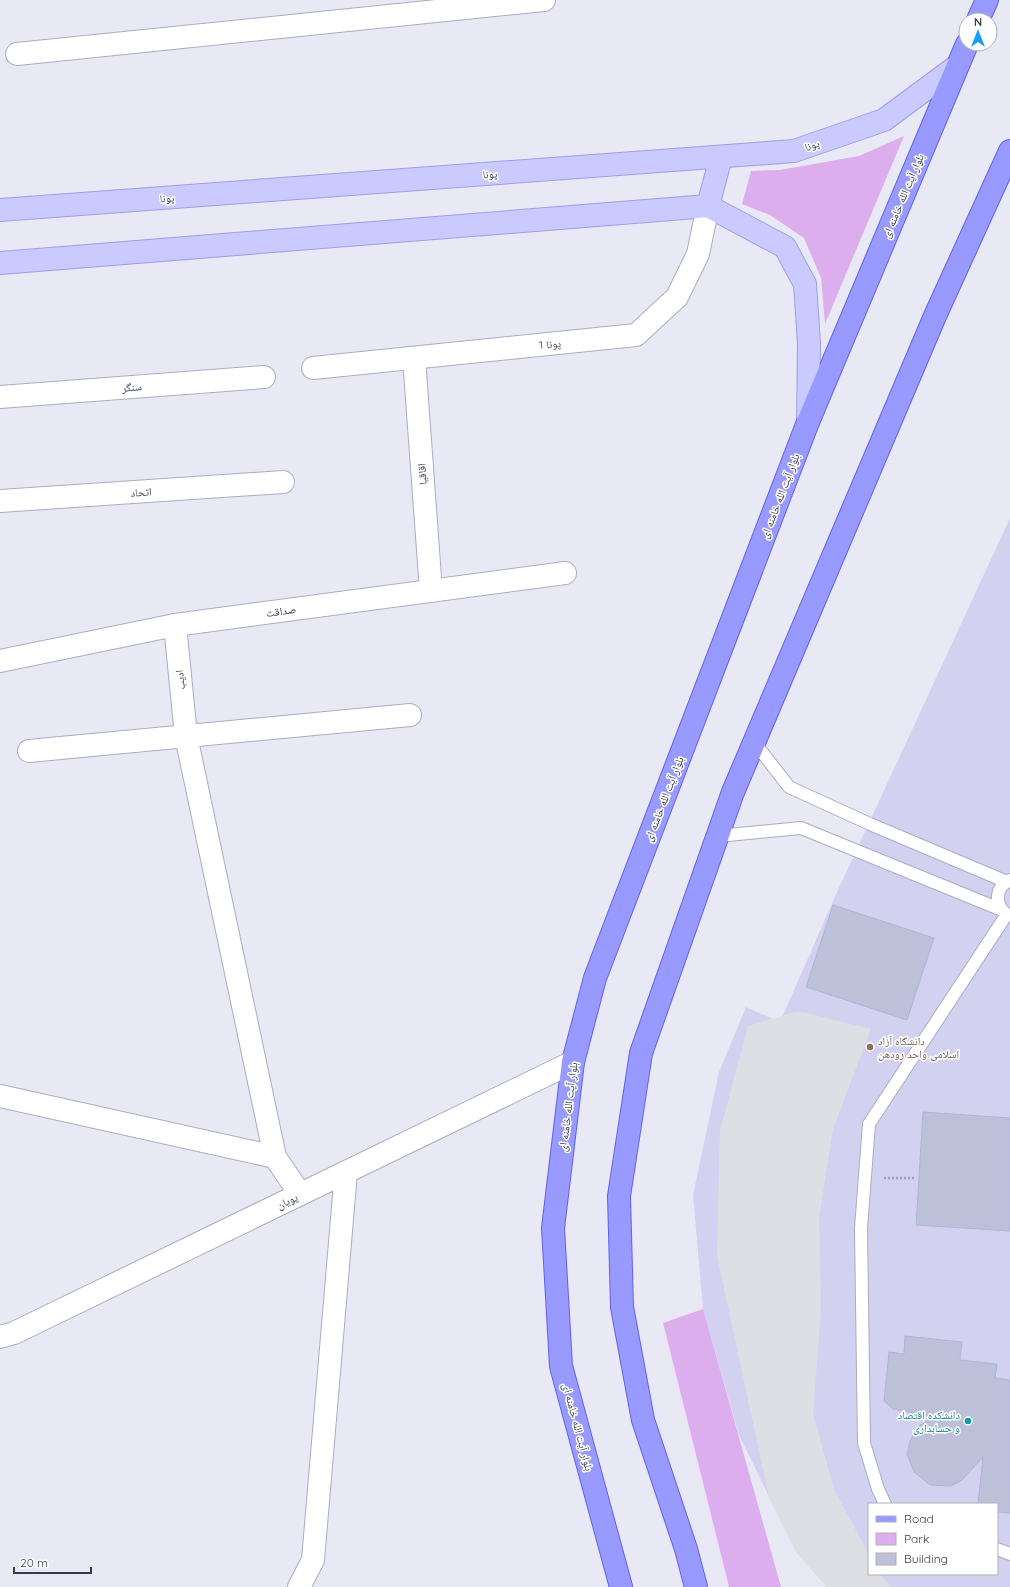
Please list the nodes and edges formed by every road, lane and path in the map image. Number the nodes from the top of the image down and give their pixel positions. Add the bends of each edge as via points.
1 (544, 0) edge
2 (987, 0) edge
3 (492, 3) edge
4 (982, 12) edge
5 (963, 52) edge
6 (17, 54) dead end
7 (957, 66) junction
8 (1010, 151) edge
9 (721, 157) junction
10 (708, 206) junction
11 (0, 210) edge
12 (0, 263) edge
13 (414, 358) junction
14 (313, 368) dead end
15 (264, 377) dead end
16 (0, 397) edge
17 (808, 422) junction
18 (283, 482) dead end
19 (0, 501) edge
20 (565, 573) dead end
21 (431, 591) junction
22 (175, 625) junction
23 (0, 661) edge
24 (410, 715) dead end
25 (186, 736) junction
26 (754, 742) junction
27 (30, 751) dead end
28 (718, 836) junction
29 (1008, 881) edge
30 (1006, 913) edge
31 (573, 1062) junction
32 (0, 1096) edge
33 (275, 1157) junction
34 (346, 1172) junction
35 (300, 1194) junction
36 (0, 1337) edge
37 (885, 1503) edge
38 (998, 1549) edge
39 (1010, 1554) edge
40 (299, 1587) edge
41 (621, 1587) edge
42 (696, 1587) edge

1 - 3 street
2 - 4 main road
3 - 6 street
5 - 7 main road, بلوار آیت الله خامنه ای
7 - 9 street, پونا via 884,120 794,152
7 - 17 main road, بلوار آیت الله خامنه ای
8 - 26 main road via 935,316
9 - 10 street
9 - 11 street, پونا
10 - 12 street
10 - 13 street, پونا 1 via 698,254 677,297 636,335
10 - 17 street via 785,247 805,284 809,344
13 - 14 street, پونا 1
13 - 21 street, اقاقیا
15 - 16 street, سنگر
17 - 31 main road, بلوار آیت الله خامنه ای via 595,978
18 - 19 street, اتحاد
20 - 21 street, صداقت
21 - 22 street, صداقت
22 - 23 street, صداقت
22 - 25 street, ادیب
24 - 25 street
25 - 27 street
25 - 33 street, ادیب
26 - 28 main road
26 - 29 lane via 789,787 870,824
28 - 30 lane via 802,828
28 - 42 main road via 641,1053 619,1196 622,1307 642,1412
29 - 30 lane via 998,892 999,904
30 - 37 lane via 869,1124 861,1228 864,1443
31 - 34 street, پویان
31 - 41 main road, بلوار آیت الله خامنه ای via 553,1228 561,1366
32 - 33 street
33 - 35 street
34 - 35 street, پویان
34 - 40 street via 313,1560
35 - 36 street, پویان via 21,1330
38 - 39 lane

